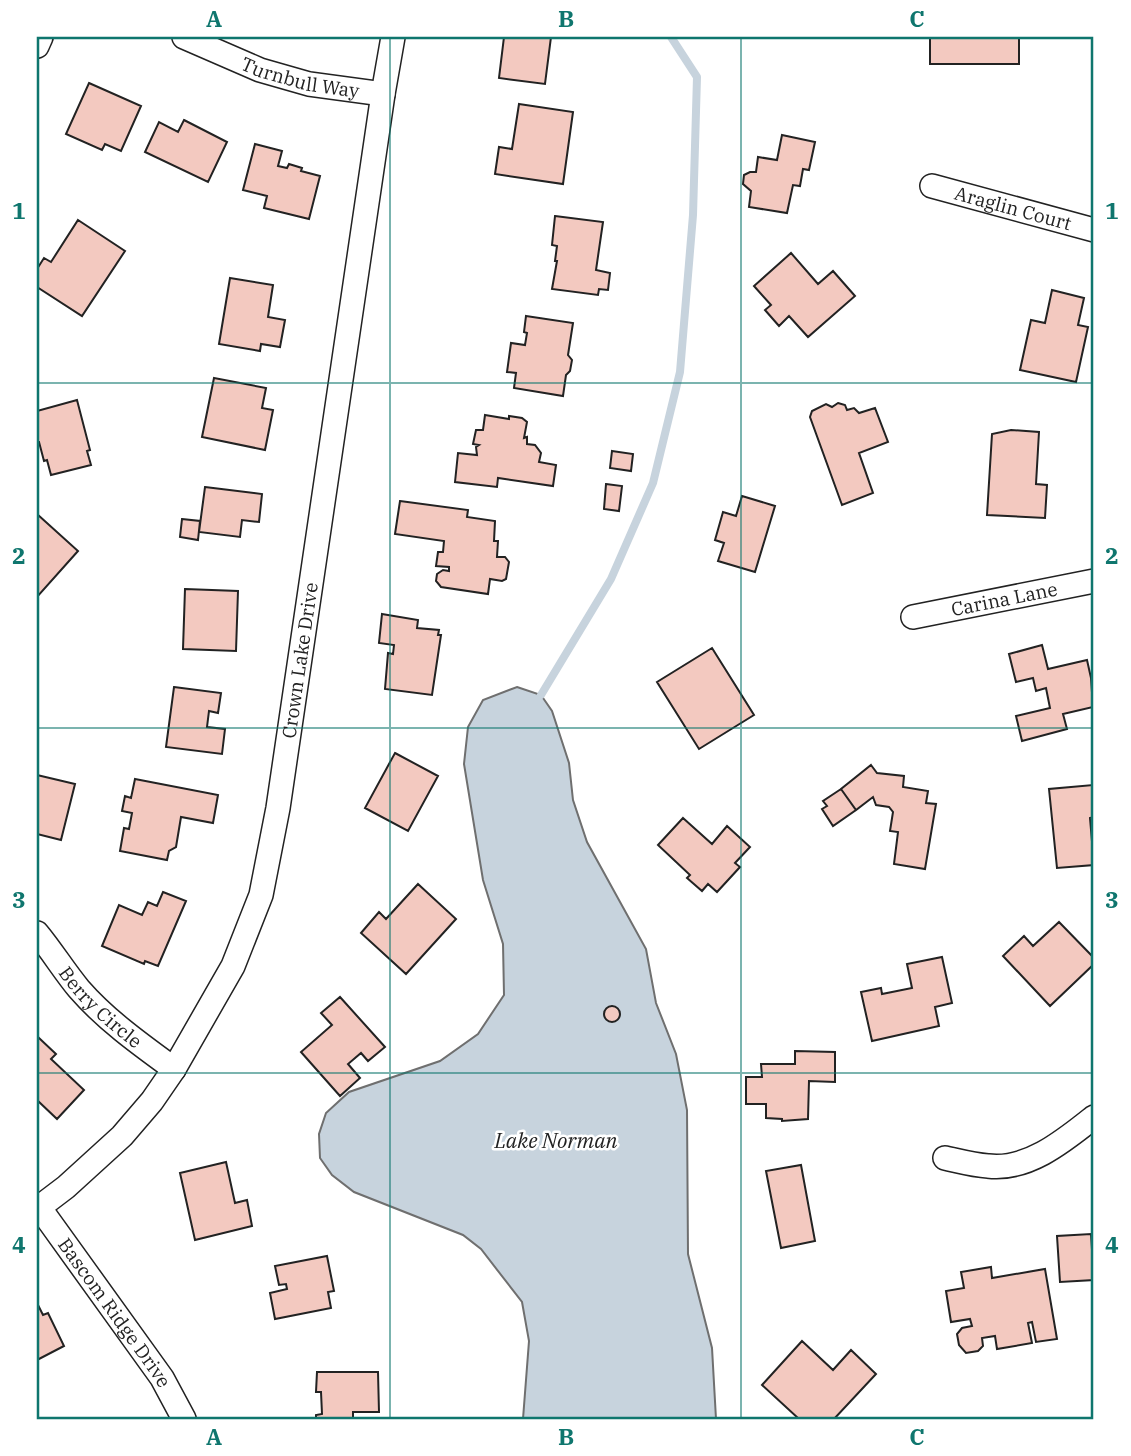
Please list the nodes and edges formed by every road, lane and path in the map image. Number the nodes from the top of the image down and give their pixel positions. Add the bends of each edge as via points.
1 (41, 37) edge
2 (184, 37) edge
3 (393, 37) edge
4 (37, 46) edge
5 (383, 94) junction
6 (933, 186) dead end
7 (1094, 230) edge
8 (1094, 581) edge
9 (913, 617) dead end
10 (37, 933) edge
11 (174, 1069) junction
12 (1094, 1117) edge
13 (945, 1158) dead end
14 (38, 1208) edge
15 (184, 1419) edge

1 - 4 street
2 - 5 street, Turnbull Way via 260,70 309,84
3 - 5 street, Crown Lake Drive
5 - 11 street, Crown Lake Drive via 280,795 261,895 233,966
6 - 7 street, Araglin Court
8 - 9 street, Carina Lane
10 - 11 street, Berry Circle via 98,1007
11 - 14 street, Crown Lake Drive via 122,1136
12 - 13 street via 1020,1163 989,1167
14 - 15 street, Bascom Ridge Drive via 162,1378

